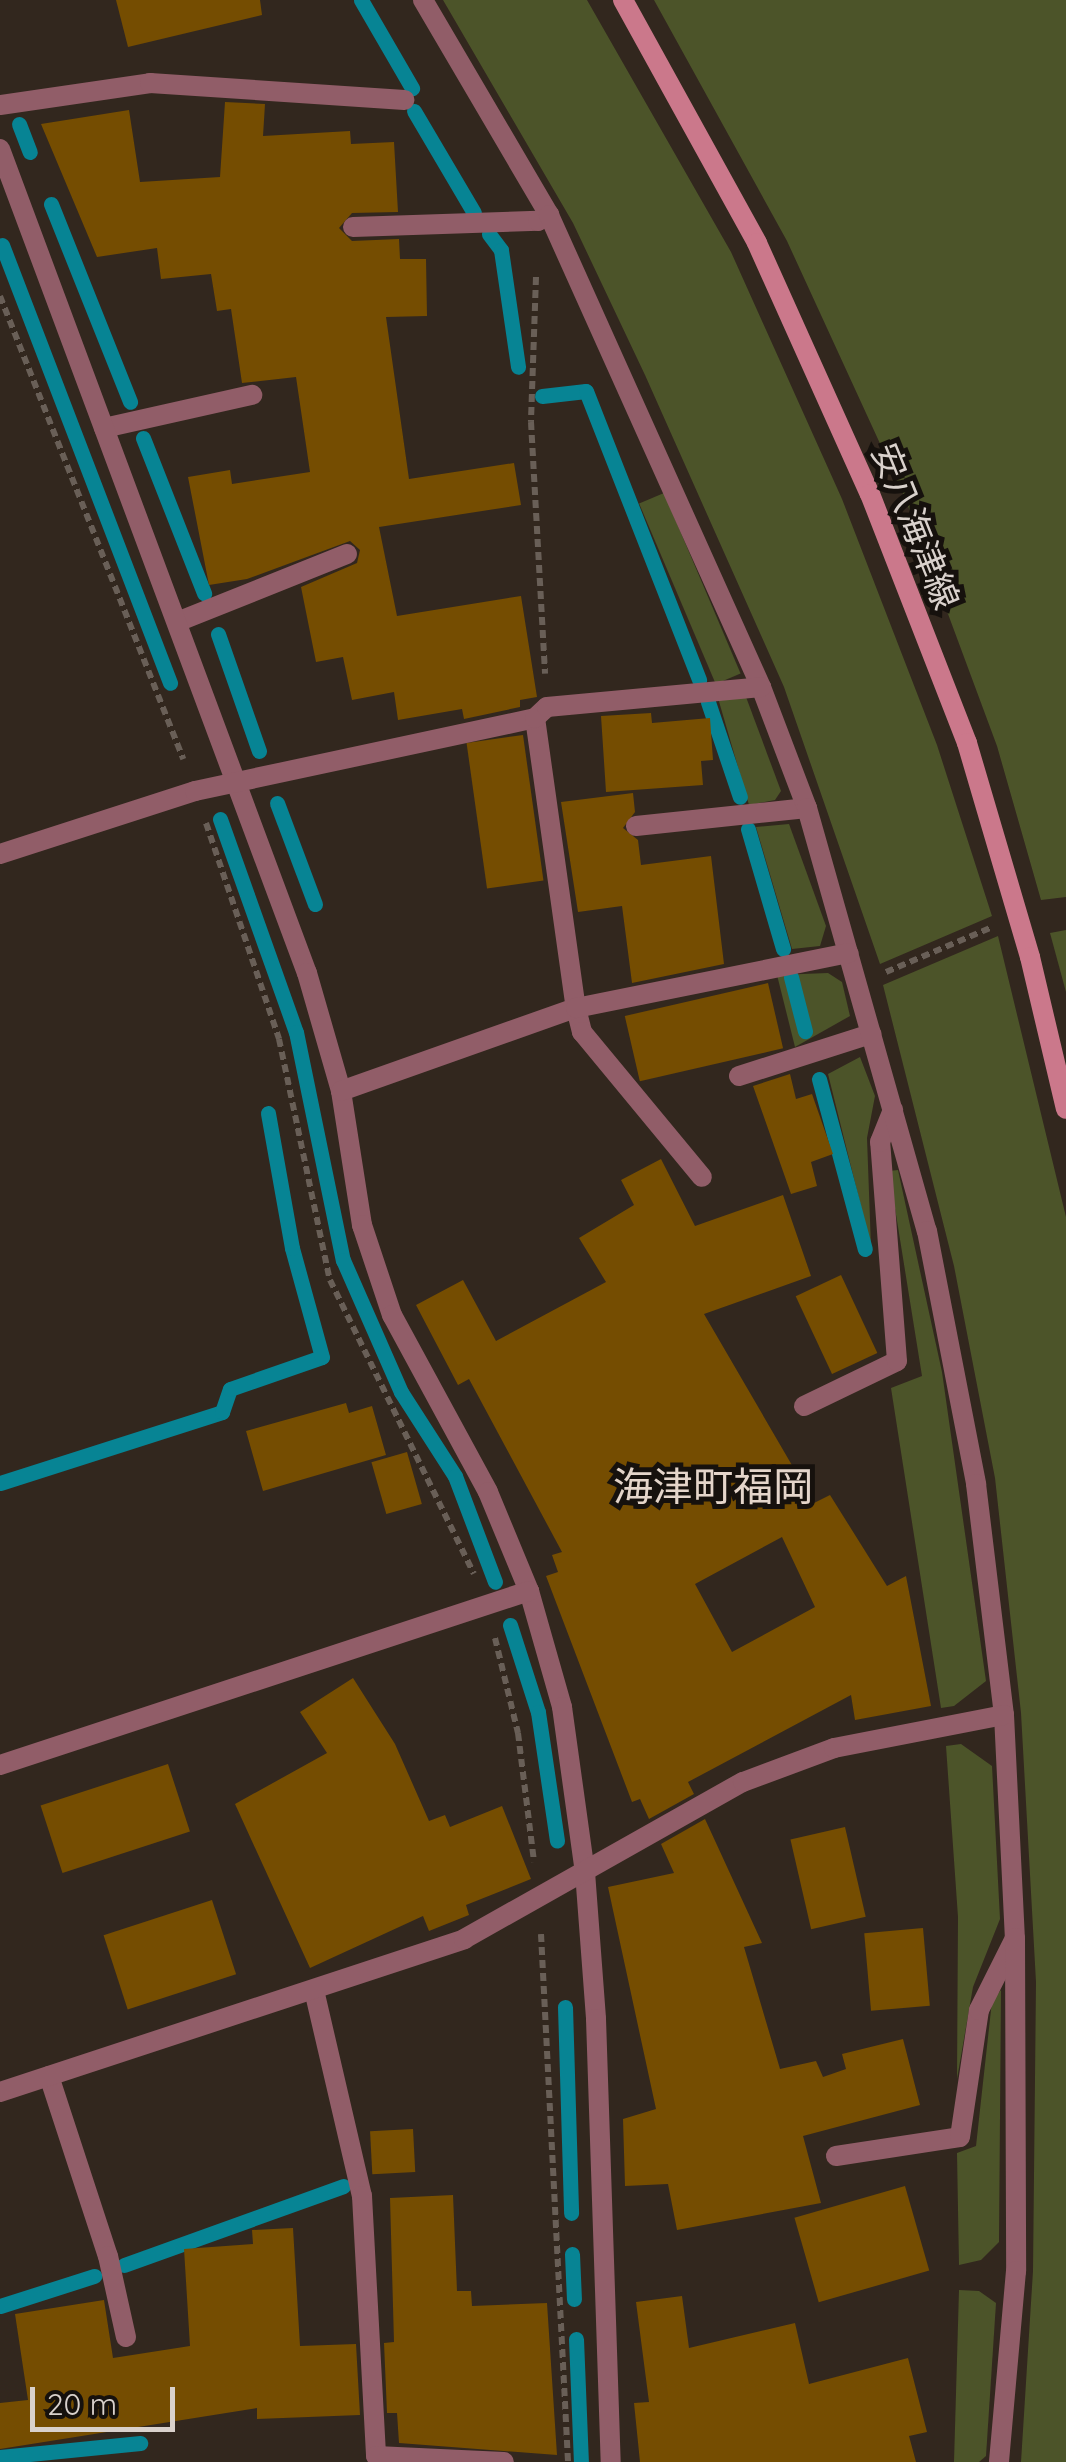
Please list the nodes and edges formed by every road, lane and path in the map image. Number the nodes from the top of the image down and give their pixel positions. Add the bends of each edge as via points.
1 (423, 0) edge
2 (623, 0) edge
3 (404, 100) dead end
4 (0, 105) edge
5 (0, 149) edge
6 (544, 218) junction
7 (354, 227) dead end
8 (0, 296) edge
9 (252, 394) dead end
10 (104, 428) junction
11 (347, 554) dead end
12 (177, 622) junction
13 (761, 686) junction
14 (541, 712) junction
15 (236, 780) junction
16 (195, 791) junction
17 (807, 808) junction
18 (636, 826) dead end
19 (0, 854) edge
20 (1018, 916) junction
21 (848, 953) junction
22 (857, 984) junction
23 (576, 1008) junction
24 (872, 1034) junction
25 (739, 1076) dead end
26 (341, 1092) junction
27 (1066, 1109) edge
28 (893, 1110) junction
29 (702, 1177) dead end
30 (804, 1406) dead end
31 (529, 1591) junction
32 (487, 1605) junction
33 (1004, 1714) junction
34 (0, 1766) edge
35 (585, 1872) junction
36 (538, 1899) junction
37 (1014, 1938) junction
38 (314, 1990) junction
39 (49, 2076) junction
40 (0, 2092) edge
41 (836, 2156) dead end
42 (126, 2337) dead end
43 (504, 2462) edge
44 (568, 2462) edge
45 (611, 2462) edge
46 (999, 2462) edge

1 - 6 street
2 - 20 main road, 安八海津線 via 757,243 870,494 967,743
3 - 4 street via 150,83
5 - 10 street
6 - 7 street
6 - 13 street
6 - 14 path via 530,422
8 - 16 path
9 - 10 street
10 - 12 street
11 - 12 street
12 - 15 street
13 - 14 street
13 - 17 street
14 - 15 street
14 - 23 street
15 - 16 street
15 - 26 street via 307,972
16 - 19 street
16 - 32 path via 279,1039 330,1280 431,1475
17 - 18 street
17 - 21 street
20 - 22 path
20 - 27 main road, 安八海津線
21 - 22 street
21 - 23 street
22 - 24 street
23 - 26 street
23 - 29 street via 582,1032
24 - 25 street
24 - 28 street
26 - 31 street via 362,1226 392,1316 488,1492
28 - 30 street via 880,1142 896,1362
28 - 33 street via 928,1231 976,1484
31 - 32 street
31 - 35 street via 562,1707
32 - 34 street
32 - 36 path via 518,1733
33 - 35 street via 834,1748 761,1775
33 - 37 street
35 - 36 street
35 - 45 street
36 - 38 street via 464,1939
36 - 44 path
37 - 41 street via 978,2010 960,2137
37 - 46 street via 1016,2271
38 - 39 street
38 - 43 street via 362,2196 376,2456
39 - 40 street
39 - 42 street via 108,2256

